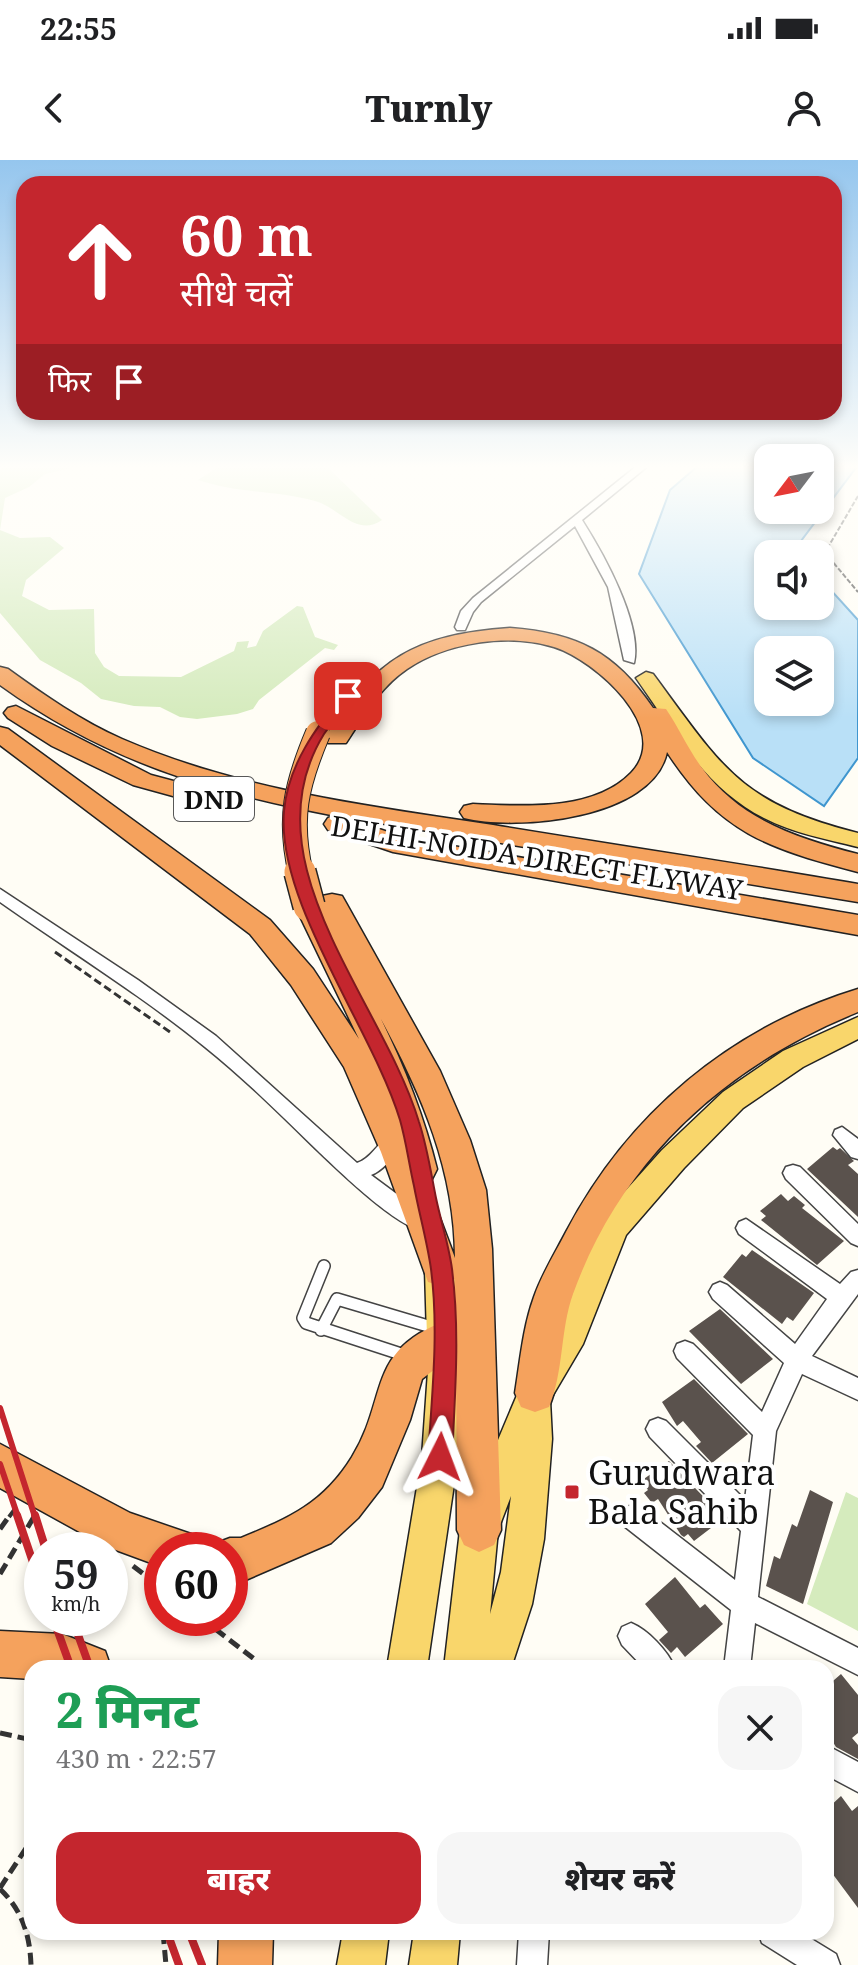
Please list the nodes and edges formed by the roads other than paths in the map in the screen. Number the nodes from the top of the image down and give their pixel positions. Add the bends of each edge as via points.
1 (541, 549) edge
2 (595, 549) edge
3 (461, 627) junction
4 (638, 669) junction
5 (0, 674) edge
6 (0, 702) edge
7 (0, 734) edge
8 (327, 736) junction
9 (251, 791) junction
10 (377, 804) junction
11 (337, 824) junction
12 (448, 835) junction
13 (858, 840) edge
14 (858, 863) edge
15 (858, 878) edge
16 (858, 893) edge
17 (0, 894) edge
18 (320, 904) junction
19 (858, 909) edge
20 (858, 925) edge
21 (858, 1000) edge
22 (858, 1027) edge
23 (842, 1135) dead end
24 (393, 1143) junction
25 (858, 1151) edge
26 (353, 1172) junction
27 (793, 1173) dead end
28 (422, 1224) junction
29 (746, 1228) dead end
30 (858, 1237) edge
31 (324, 1266) dead end
32 (441, 1270) junction
33 (858, 1279) edge
34 (720, 1292) dead end
35 (841, 1297) junction
36 (321, 1330) junction
37 (433, 1343) junction
38 (685, 1351) dead end
39 (797, 1360) junction
40 (858, 1389) edge
41 (535, 1393) junction
42 (658, 1429) dead end
43 (765, 1431) junction
44 (0, 1465) edge
45 (633, 1517) dead end
46 (753, 1526) junction
47 (479, 1530) junction
48 (144, 1539) edge
49 (248, 1557) edge
50 (742, 1602) junction
51 (631, 1636) dead end
52 (0, 1654) edge
53 (69, 1660) edge
54 (408, 1660) edge
55 (465, 1660) edge
56 (495, 1660) edge
57 (654, 1660) edge
58 (738, 1660) edge
59 (858, 1662) edge
60 (834, 1764) edge
61 (858, 1778) edge
62 (246, 1940) edge
63 (365, 1940) edge
64 (436, 1940) edge
65 (534, 1940) edge
66 (786, 1940) edge
67 (245, 1965) edge
68 (361, 1965) edge
69 (433, 1965) edge
70 (532, 1965) edge
71 (825, 1965) edge

1 - 3 street via 477,600
2 - 4 street via 623,609
3 - 4 highway via 547,625 594,640
3 - 8 highway via 428,636 392,655 359,684
4 - 13 main road via 709,764 741,795 803,825
4 - 14 highway via 675,748 722,808 798,848
5 - 9 highway via 84,728 148,757
6 - 11 highway, DELHI-NOIDA DIRECT FLYWAY / DND via 61,741 142,780 247,808
7 - 24 highway via 260,927 302,977 358,1063
8 - 10 highway via 409,658 427,649 507,633 557,640 604,662 634,693 651,724 655,751 644,772 634,783 597,801 517,815
8 - 18 highway via 314,810
9 - 10 highway
9 - 12 highway, DELHI-NOIDA DIRECT FLYWAY / DND
10 - 15 highway
11 - 12 highway, DELHI-NOIDA DIRECT FLYWAY / DND
11 - 20 highway via 402,846
12 - 16 highway, DELHI-NOIDA DIRECT FLYWAY / DND
12 - 19 highway, DELHI-NOIDA DIRECT FLYWAY / DND
17 - 26 street via 211,1042
18 - 32 highway via 410,1121
18 - 47 highway via 412,1046 446,1118 466,1180 473,1252
21 - 41 highway via 777,1036 728,1066 681,1102 619,1169 593,1209 552,1300
22 - 41 main road via 793,1059 733,1100 673,1159 613,1227 571,1333
23 - 25 street
24 - 26 street via 371,1167
24 - 28 highway
26 - 28 street
27 - 30 street
28 - 32 highway
29 - 35 street
31 - 36 lane via 303,1318
32 - 37 main road
33 - 35 street
34 - 39 street
35 - 39 street
36 - 37 lane
36 - 37 lane via 337,1299
37 - 49 highway via 405,1370 367,1472 343,1503 316,1528
37 - 54 main road via 445,1371 440,1457
38 - 43 street
39 - 40 street
39 - 43 street
41 - 47 main road
41 - 56 main road via 529,1520 504,1639
42 - 46 street
43 - 46 street
44 - 48 highway
45 - 50 street
46 - 50 street
47 - 55 main road
50 - 58 street
50 - 59 street
51 - 57 street
52 - 53 highway
60 - 61 street
62 - 67 highway
63 - 68 main road
64 - 69 main road
65 - 70 street
66 - 71 street

